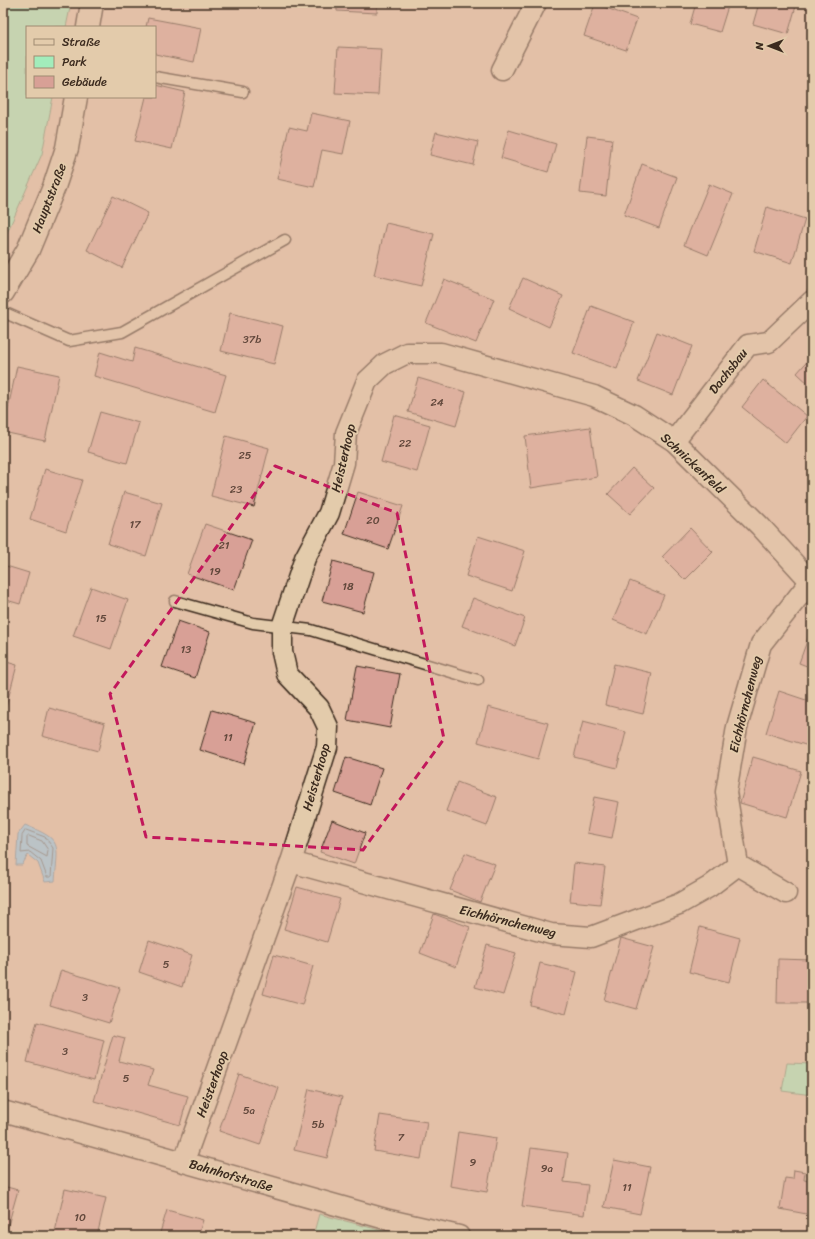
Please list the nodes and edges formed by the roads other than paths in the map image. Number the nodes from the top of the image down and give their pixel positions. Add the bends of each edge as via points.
1 (92, 3) edge
2 (536, 3) edge
3 (88, 26) edge
4 (502, 70) dead end
5 (156, 77) edge
6 (243, 92) dead end
7 (76, 98) edge
8 (285, 240) dead end
9 (3, 292) edge
10 (812, 301) edge
11 (3, 312) edge
12 (407, 353) joint
13 (674, 441) junction
14 (811, 583) edge
15 (175, 601) dead end
16 (282, 628) junction
17 (478, 680) dead end
18 (291, 862) junction
19 (738, 865) junction
20 (786, 893) dead end
21 (3, 1111) edge
22 (184, 1162) junction
23 (459, 1236) edge

1 - 3 main road
2 - 4 street
5 - 6 lane
7 - 9 main road, Hauptstraße via 67,148 54,186 28,250
8 - 11 lane via 122,332 69,341
10 - 13 street, Dachsbau via 769,342 748,345
12 - 13 street, Schnickenfeld via 441,353 594,396 634,415
12 - 16 street, Heisterhoop via 385,364 367,382 346,432 344,463 329,513 305,558
13 - 14 street, Schnickenfeld via 760,526
14 - 19 street, Eichhörnchenweg via 761,644 737,727 726,792
15 - 16 lane via 253,623
16 - 17 lane via 311,630
16 - 18 street, Heisterhoop via 282,652 287,674 319,708 328,727 326,747
18 - 19 street, Eichhörnchenweg via 550,934 591,937 679,904 709,887
18 - 22 street, Heisterhoop
19 - 20 street
21 - 22 street, Bahnhofstraße
22 - 23 street, Bahnhofstraße via 389,1220

